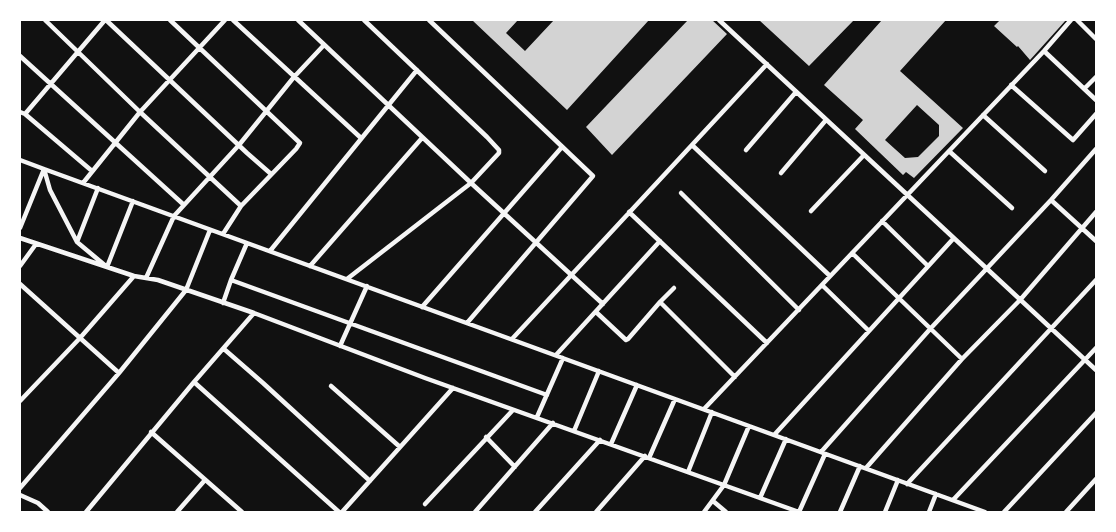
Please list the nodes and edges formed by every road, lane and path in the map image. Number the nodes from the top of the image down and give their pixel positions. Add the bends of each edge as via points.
1 (45, 20) edge
2 (106, 20) edge
3 (170, 20) edge
4 (224, 20) edge
5 (233, 20) edge
6 (298, 20) edge
7 (364, 20) edge
8 (428, 20) edge
9 (720, 20) edge
10 (1071, 20) edge
11 (1077, 20) edge
12 (1096, 39) edge
13 (324, 45) junction
14 (199, 48) junction
15 (1044, 51) junction
16 (78, 52) junction
17 (20, 56) edge
18 (767, 64) junction
19 (417, 70) junction
20 (1096, 77) edge
21 (294, 78) junction
22 (169, 80) junction
23 (50, 84) junction
24 (1012, 85) junction
25 (1084, 89) junction
26 (796, 92) junction
27 (1096, 100) edge
28 (388, 106) junction
29 (267, 111) junction
30 (140, 112) junction
31 (23, 113) edge
32 (1096, 114) edge
33 (983, 115) junction
34 (826, 120) junction
35 (361, 138) junction
36 (422, 138) junction
37 (115, 143) junction
38 (239, 145) junction
39 (692, 145) junction
40 (562, 147) junction
41 (1096, 149) edge
42 (746, 150) dead end
43 (949, 151) junction
44 (864, 155) junction
45 (20, 160) edge
46 (44, 169) junction
47 (92, 171) junction
48 (1045, 171) dead end
49 (781, 173) dead end
50 (271, 174) junction
51 (210, 177) junction
52 (83, 183) junction
53 (471, 183) junction
54 (98, 188) junction
55 (682, 193) dead end
56 (907, 195) junction
57 (1052, 200) junction
58 (133, 201) junction
59 (184, 205) junction
60 (241, 206) junction
61 (1012, 208) dead end
62 (811, 211) dead end
63 (629, 212) junction
64 (1096, 212) edge
65 (504, 213) junction
66 (174, 216) junction
67 (882, 221) junction
68 (20, 228) edge
69 (1082, 228) junction
70 (210, 230) junction
71 (223, 234) junction
72 (20, 238) edge
73 (953, 239) junction
74 (660, 241) junction
75 (1096, 241) edge
76 (76, 242) junction
77 (536, 242) junction
78 (247, 243) junction
79 (36, 244) junction
80 (270, 251) junction
81 (852, 253) junction
82 (20, 266) edge
83 (310, 266) junction
84 (928, 266) junction
85 (107, 267) junction
86 (986, 269) junction
87 (571, 275) junction
88 (134, 276) junction
89 (830, 276) junction
90 (146, 278) junction
91 (348, 279) junction
92 (231, 280) junction
93 (1096, 280) edge
94 (20, 284) edge
95 (822, 285) junction
96 (367, 286) junction
97 (674, 288) dead end
98 (186, 290) junction
99 (900, 297) junction
100 (1020, 300) junction
101 (660, 302) junction
102 (223, 303) junction
103 (603, 304) junction
104 (422, 307) junction
105 (799, 310) junction
106 (596, 312) junction
107 (254, 313) junction
108 (351, 323) junction
109 (467, 323) junction
110 (931, 328) junction
111 (1052, 330) junction
112 (868, 331) junction
113 (80, 338) junction
114 (512, 339) junction
115 (767, 343) junction
116 (340, 346) junction
117 (1096, 348) edge
118 (224, 349) junction
119 (556, 355) junction
120 (563, 358) junction
121 (962, 359) junction
122 (1085, 360) junction
123 (1096, 370) edge
124 (599, 371) junction
125 (119, 373) junction
126 (735, 378) junction
127 (194, 382) junction
128 (637, 385) junction
129 (331, 386) dead end
130 (453, 388) junction
131 (547, 395) junction
132 (675, 399) junction
133 (20, 401) edge
134 (512, 410) junction
135 (704, 410) junction
136 (712, 412) junction
137 (1096, 413) edge
138 (537, 418) junction
139 (553, 423) junction
140 (748, 426) junction
141 (574, 430) junction
142 (151, 432) junction
143 (775, 434) junction
144 (486, 437) junction
145 (600, 440) junction
146 (786, 440) junction
147 (611, 444) junction
148 (400, 447) junction
149 (823, 453) junction
150 (647, 457) junction
151 (860, 466) junction
152 (516, 467) junction
153 (866, 468) junction
154 (688, 472) junction
155 (1096, 479) edge
156 (206, 480) junction
157 (898, 480) junction
158 (370, 481) junction
159 (907, 484) junction
160 (724, 485) junction
161 (20, 488) edge
162 (936, 494) junction
163 (20, 495) edge
164 (760, 498) junction
165 (953, 500) junction
166 (713, 501) junction
167 (425, 504) dead end
168 (973, 510) edge
169 (48, 512) edge
170 (86, 512) edge
171 (176, 512) edge
172 (242, 512) edge
173 (340, 512) edge
174 (475, 512) edge
175 (536, 512) edge
176 (596, 512) edge
177 (704, 512) edge
178 (726, 512) edge
179 (799, 512) edge
180 (840, 512) edge
181 (885, 512) edge
182 (929, 512) edge
183 (985, 512) edge
184 (1004, 512) edge
185 (1066, 512) edge

1 - 16 street
2 - 16 street
2 - 22 street
3 - 14 street
4 - 14 street
5 - 21 street
6 - 13 street
7 - 19 street
8 - 40 street
9 - 18 street
10 - 15 street
11 - 12 street
13 - 21 street
13 - 28 street
14 - 22 street
14 - 29 street
15 - 24 street
15 - 25 street
16 - 23 street
16 - 30 street
17 - 23 street
18 - 26 street
18 - 39 street
19 - 28 street
19 - 53 street via 499,150 495,159
20 - 25 street
21 - 29 street
21 - 35 street
22 - 30 street
22 - 38 street
23 - 31 street
23 - 37 street
24 - 32 street via 1073,140
24 - 33 street
25 - 27 street
26 - 34 street
26 - 42 street
28 - 35 street
28 - 36 street
29 - 38 street
29 - 50 street via 300,143
30 - 37 street
30 - 51 street
31 - 47 street
33 - 43 street
33 - 48 street
34 - 44 street
34 - 49 street
35 - 80 street
36 - 53 street
36 - 83 street
37 - 47 street
37 - 59 street
38 - 50 street
38 - 51 street
39 - 63 street
39 - 89 street
40 - 65 street
40 - 77 street via 593,176
41 - 57 street
43 - 56 street
43 - 61 street
44 - 56 street
44 - 62 street
45 - 46 street
46 - 52 street
46 - 68 street
46 - 76 street via 50,190
47 - 52 street
50 - 60 street
51 - 59 street
51 - 60 street
52 - 54 street
53 - 65 street
53 - 91 street
54 - 58 street
54 - 76 street
55 - 105 street
56 - 67 street
56 - 73 street
57 - 69 street
57 - 86 street
58 - 66 street
58 - 85 street
59 - 66 street
60 - 71 street
63 - 74 street
63 - 87 street
64 - 69 street
65 - 77 street
65 - 104 street
66 - 70 street
66 - 90 street
67 - 81 street
67 - 84 street
69 - 75 street
69 - 100 street
70 - 71 street
70 - 98 street
71 - 78 street
72 - 79 street
73 - 84 street
73 - 86 street
74 - 103 street
74 - 115 street
76 - 85 street
77 - 87 street
77 - 109 street
78 - 80 street
78 - 92 street
79 - 82 street
79 - 85 street
80 - 83 street
81 - 89 street
81 - 99 street
83 - 91 street
84 - 99 street
85 - 88 street
86 - 100 street
86 - 110 street
87 - 103 street
87 - 114 street
88 - 90 street
88 - 113 street
89 - 95 street
90 - 98 street
91 - 96 street
92 - 102 street
92 - 108 street
93 - 111 street
94 - 113 street
95 - 105 street
95 - 112 street
96 - 104 street
96 - 108 street
97 - 101 street
98 - 102 street
98 - 125 street
99 - 110 street
99 - 112 street
100 - 111 street
100 - 121 street
101 - 106 street via 626,340
101 - 126 street
102 - 107 street
103 - 106 street
104 - 109 street
105 - 115 street
106 - 119 street
107 - 116 street
107 - 118 street
108 - 116 street
108 - 131 street
109 - 114 street
110 - 121 street
110 - 149 street
111 - 122 street
111 - 159 street
112 - 143 street
113 - 125 street
113 - 133 street
114 - 119 street
115 - 126 street
116 - 130 street
117 - 122 street
118 - 127 street
118 - 158 street
119 - 120 street
120 - 124 street
120 - 131 street
121 - 153 street
122 - 123 street
122 - 165 street
124 - 128 street
124 - 141 street
125 - 161 street
126 - 135 street
127 - 142 street
127 - 173 street
128 - 132 street
128 - 147 street
129 - 148 street
130 - 134 street
130 - 148 street
131 - 138 street
132 - 135 street
132 - 150 street
134 - 138 street
134 - 144 street
135 - 136 street
136 - 140 street
136 - 154 street
137 - 184 street
138 - 139 street
139 - 141 street
139 - 152 street
140 - 143 street
140 - 160 street
141 - 145 street
142 - 156 street
142 - 170 street
143 - 146 street
144 - 152 street
144 - 167 street
145 - 147 street
145 - 175 street
146 - 149 street
146 - 164 street
147 - 150 street
148 - 158 street
149 - 151 street
149 - 179 street
150 - 154 street
150 - 176 street
151 - 153 street
151 - 180 street
152 - 174 street
153 - 157 street
154 - 160 street
155 - 185 street
156 - 171 street
156 - 172 street
157 - 159 street
157 - 181 street
158 - 173 street
159 - 162 street
160 - 164 street
160 - 166 street
162 - 165 street
162 - 182 street
163 - 169 street via 38,503
164 - 179 street
165 - 168 street
166 - 177 street
166 - 178 street
168 - 183 street

